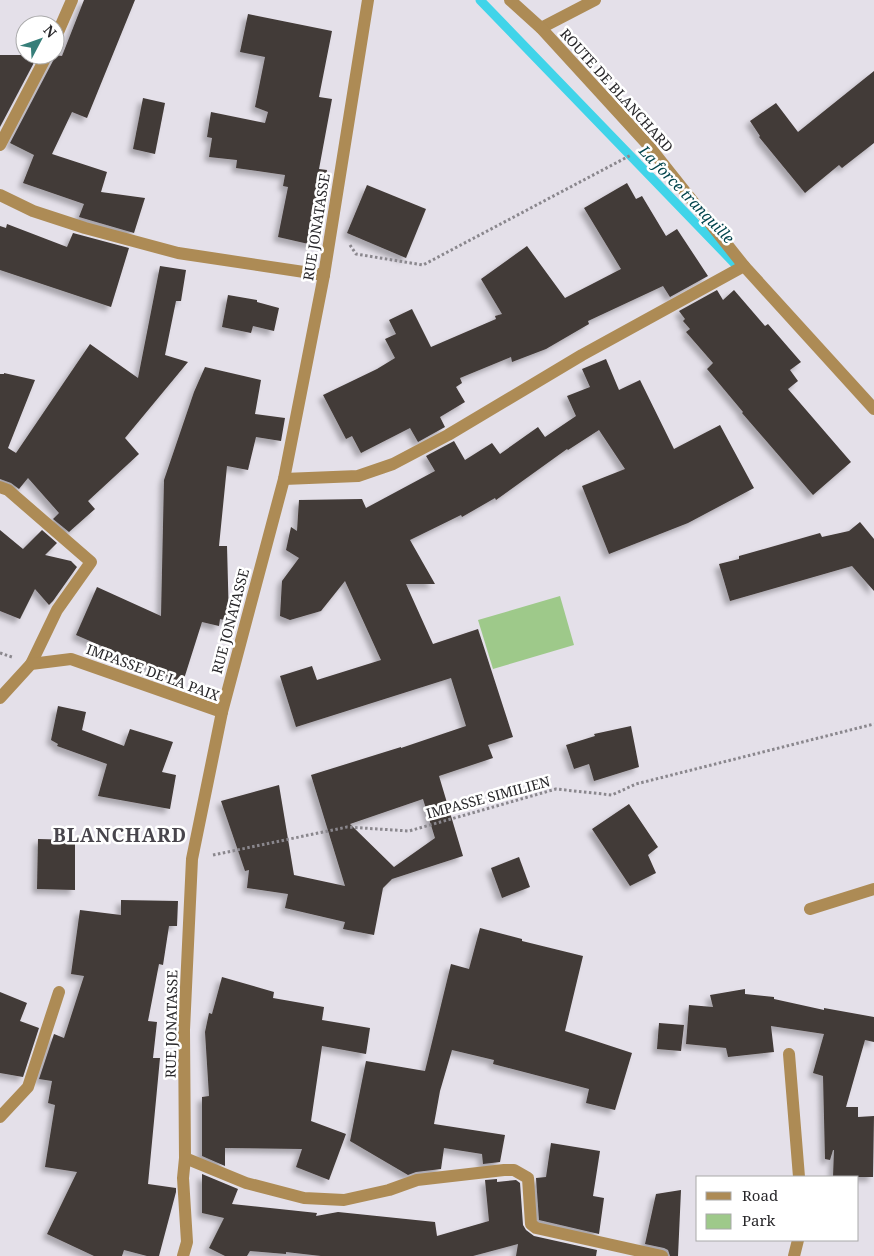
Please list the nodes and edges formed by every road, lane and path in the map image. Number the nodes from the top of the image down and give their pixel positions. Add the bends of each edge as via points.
1 (72, 0) edge
2 (368, 0) edge
3 (510, 0) edge
4 (595, 0) edge
5 (65, 16) edge
6 (541, 28) junction
7 (42, 65) edge
8 (0, 145) edge
9 (648, 146) junction
10 (0, 195) edge
11 (329, 239) junction
12 (744, 266) junction
13 (324, 275) junction
14 (874, 408) edge
15 (284, 480) junction
16 (0, 487) edge
17 (31, 664) junction
18 (0, 698) edge
19 (222, 712) junction
20 (874, 724) edge
21 (192, 859) junction
22 (874, 889) edge
23 (810, 909) dead end
24 (59, 992) dead end
25 (789, 1054) dead end
26 (0, 1117) edge
27 (185, 1158) junction
28 (799, 1176) edge
29 (798, 1241) edge
30 (183, 1256) edge
31 (662, 1256) edge
32 (794, 1256) edge

1 - 5 street
2 - 11 street, RUE JONATASSE
3 - 6 street, ROUTE DE BLANCHARD
4 - 6 street
6 - 9 street, ROUTE DE BLANCHARD
7 - 8 street
9 - 11 path via 423,265 356,254 348,242
9 - 12 street, ROUTE DE BLANCHARD
10 - 13 street via 33,211 84,228 178,253
11 - 13 street, RUE JONATASSE
12 - 14 street, ROUTE DE BLANCHARD
12 - 15 street via 393,464 358,476
13 - 15 street, RUE JONATASSE
15 - 19 street, RUE JONATASSE
16 - 17 street via 8,490 92,562 57,610
17 - 18 street
17 - 19 street, IMPASSE DE LA PAIX via 71,659
19 - 21 street, RUE JONATASSE
20 - 21 path, IMPASSE SIMILIEN via 636,784 612,794 556,789 409,831 347,827
21 - 27 street, RUE JONATASSE via 184,1030
22 - 23 street
24 - 26 street via 28,1087
25 - 28 street
27 - 30 street, RUE JONATASSE via 187,1242
27 - 31 street via 246,1183 304,1198 344,1200 417,1180 514,1170 528,1178 532,1224 536,1228
29 - 32 street

